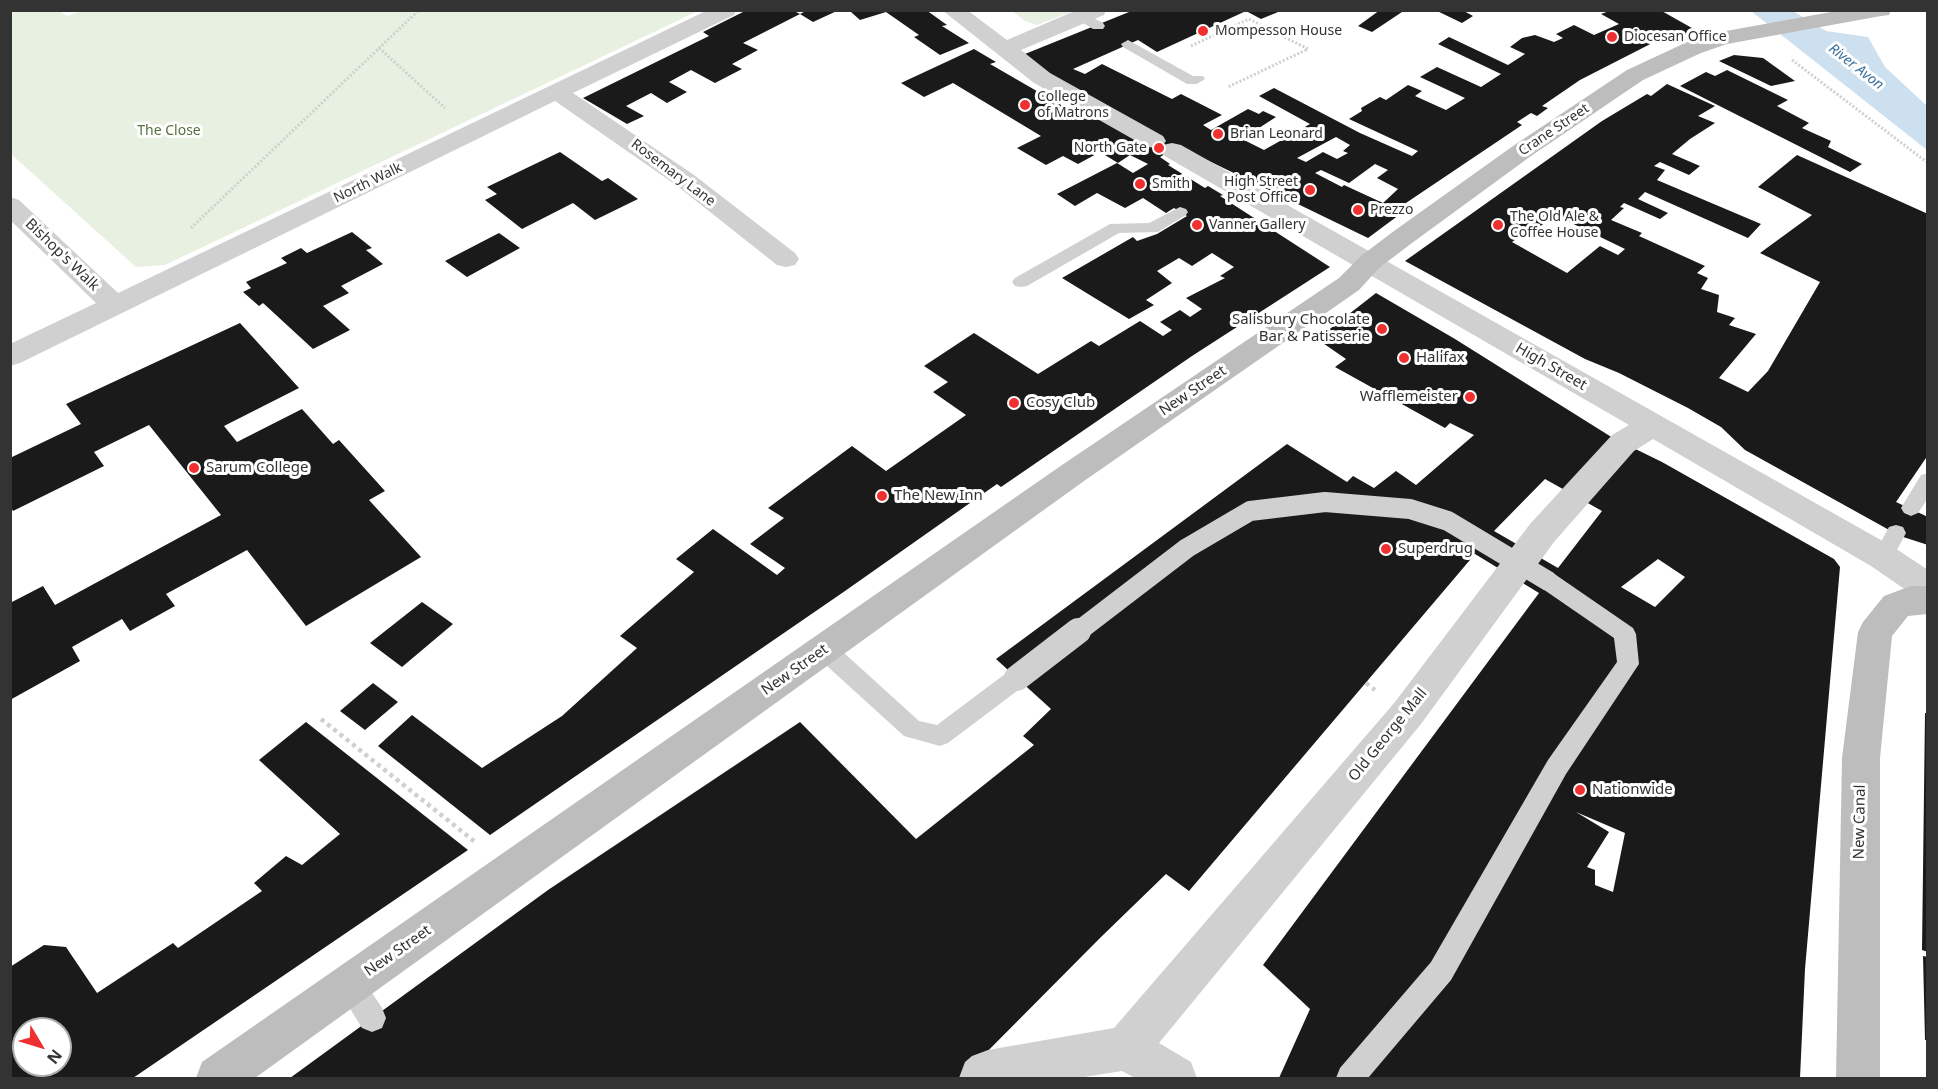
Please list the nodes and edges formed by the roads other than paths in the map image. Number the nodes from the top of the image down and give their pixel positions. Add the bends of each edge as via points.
1 (726, 10) edge
2 (952, 10) edge
3 (969, 10) edge
4 (1881, 10) edge
5 (1092, 18) edge
6 (984, 31) junction
7 (1128, 44) dead end
8 (1004, 49) junction
9 (1198, 79) dead end
10 (557, 92) junction
11 (10, 205) edge
12 (1180, 212) dead end
13 (786, 259) dead end
14 (1370, 262) junction
15 (1021, 282) dead end
16 (114, 305) junction
17 (10, 356) edge
18 (1652, 426) junction
19 (1928, 480) edge
20 (1911, 508) dead end
21 (1928, 588) edge
22 (1928, 600) edge
23 (824, 649) junction
24 (351, 985) junction
25 (372, 1018) dead end
26 (1126, 1048) junction
27 (218, 1078) edge
28 (981, 1078) edge
29 (1174, 1078) edge
30 (1350, 1078) edge
31 (1858, 1078) edge

1 - 10 street, North Walk
2 - 6 street
3 - 6 street
4 - 14 street, Crane Street via 1723,38 1635,75 1522,151
5 - 8 street
6 - 8 street, High Street
7 - 9 lane via 1192,81
8 - 14 street, High Street via 1042,78 1163,145 1224,187
10 - 13 street, Rosemary Lane via 685,180
10 - 16 street, North Walk
11 - 16 street, Bishop's Walk
12 - 15 lane via 1152,228 1116,228
14 - 18 street, High Street
14 - 23 street, New Street via 1349,284
16 - 17 street, North Walk
18 - 21 street, High Street via 1889,545
18 - 26 street, Old George Mall via 1623,443 1542,533 1408,713
19 - 20 lane
22 - 31 street, New Canal via 1911,600 1896,606 1875,632 1861,758
23 - 24 street, New Street
23 - 30 lane, bridge via 912,729 940,736 1187,548 1250,511 1325,502 1410,509 1448,521 1625,634 1628,664 1557,767 1441,971
24 - 25 lane
24 - 27 street, New Street
26 - 28 street via 988,1072
26 - 29 street

